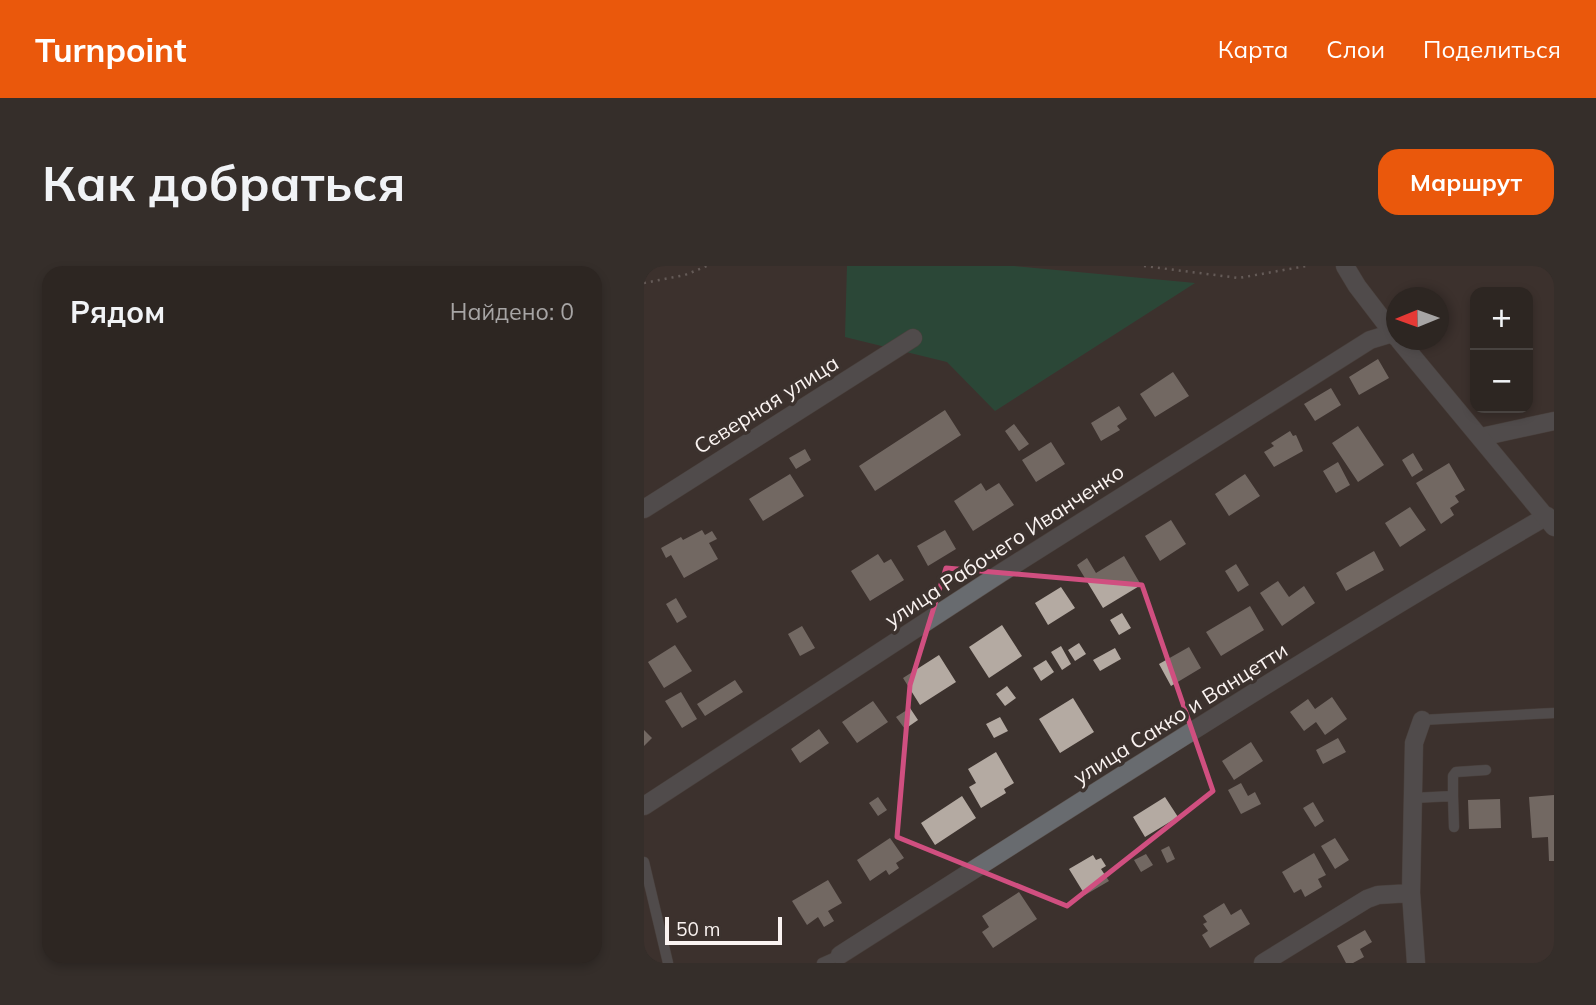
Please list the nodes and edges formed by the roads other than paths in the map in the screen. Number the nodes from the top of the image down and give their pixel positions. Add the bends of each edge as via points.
1 (1345, 266) edge
2 (1386, 323) edge
3 (913, 338) dead end
4 (1386, 338) edge
5 (1408, 350) edge
6 (1554, 421) edge
7 (1481, 437) junction
8 (644, 509) edge
9 (1550, 521) edge
10 (1554, 713) edge
11 (1422, 720) joint
12 (1486, 770) dead end
13 (1453, 796) junction
14 (1413, 798) junction
15 (644, 806) edge
16 (1454, 827) dead end
17 (644, 862) edge
18 (1411, 892) junction
19 (840, 955) joint
20 (668, 963) edge
21 (822, 963) edge
22 (1263, 963) edge
23 (1416, 963) edge

1 - 2 street
3 - 8 street, Северная улица
4 - 15 street, улица Рабочего Иванченко via 1370,340 1012,565
5 - 7 street
6 - 7 street
7 - 9 street
9 - 19 street, улица Сакко и Ванцетти via 1445,575
10 - 11 lane
11 - 14 street via 1414,743
12 - 13 lane via 1456,772
13 - 14 lane
13 - 16 lane
14 - 18 street
17 - 20 lane
18 - 22 street via 1367,899
18 - 23 street
19 - 21 lane

